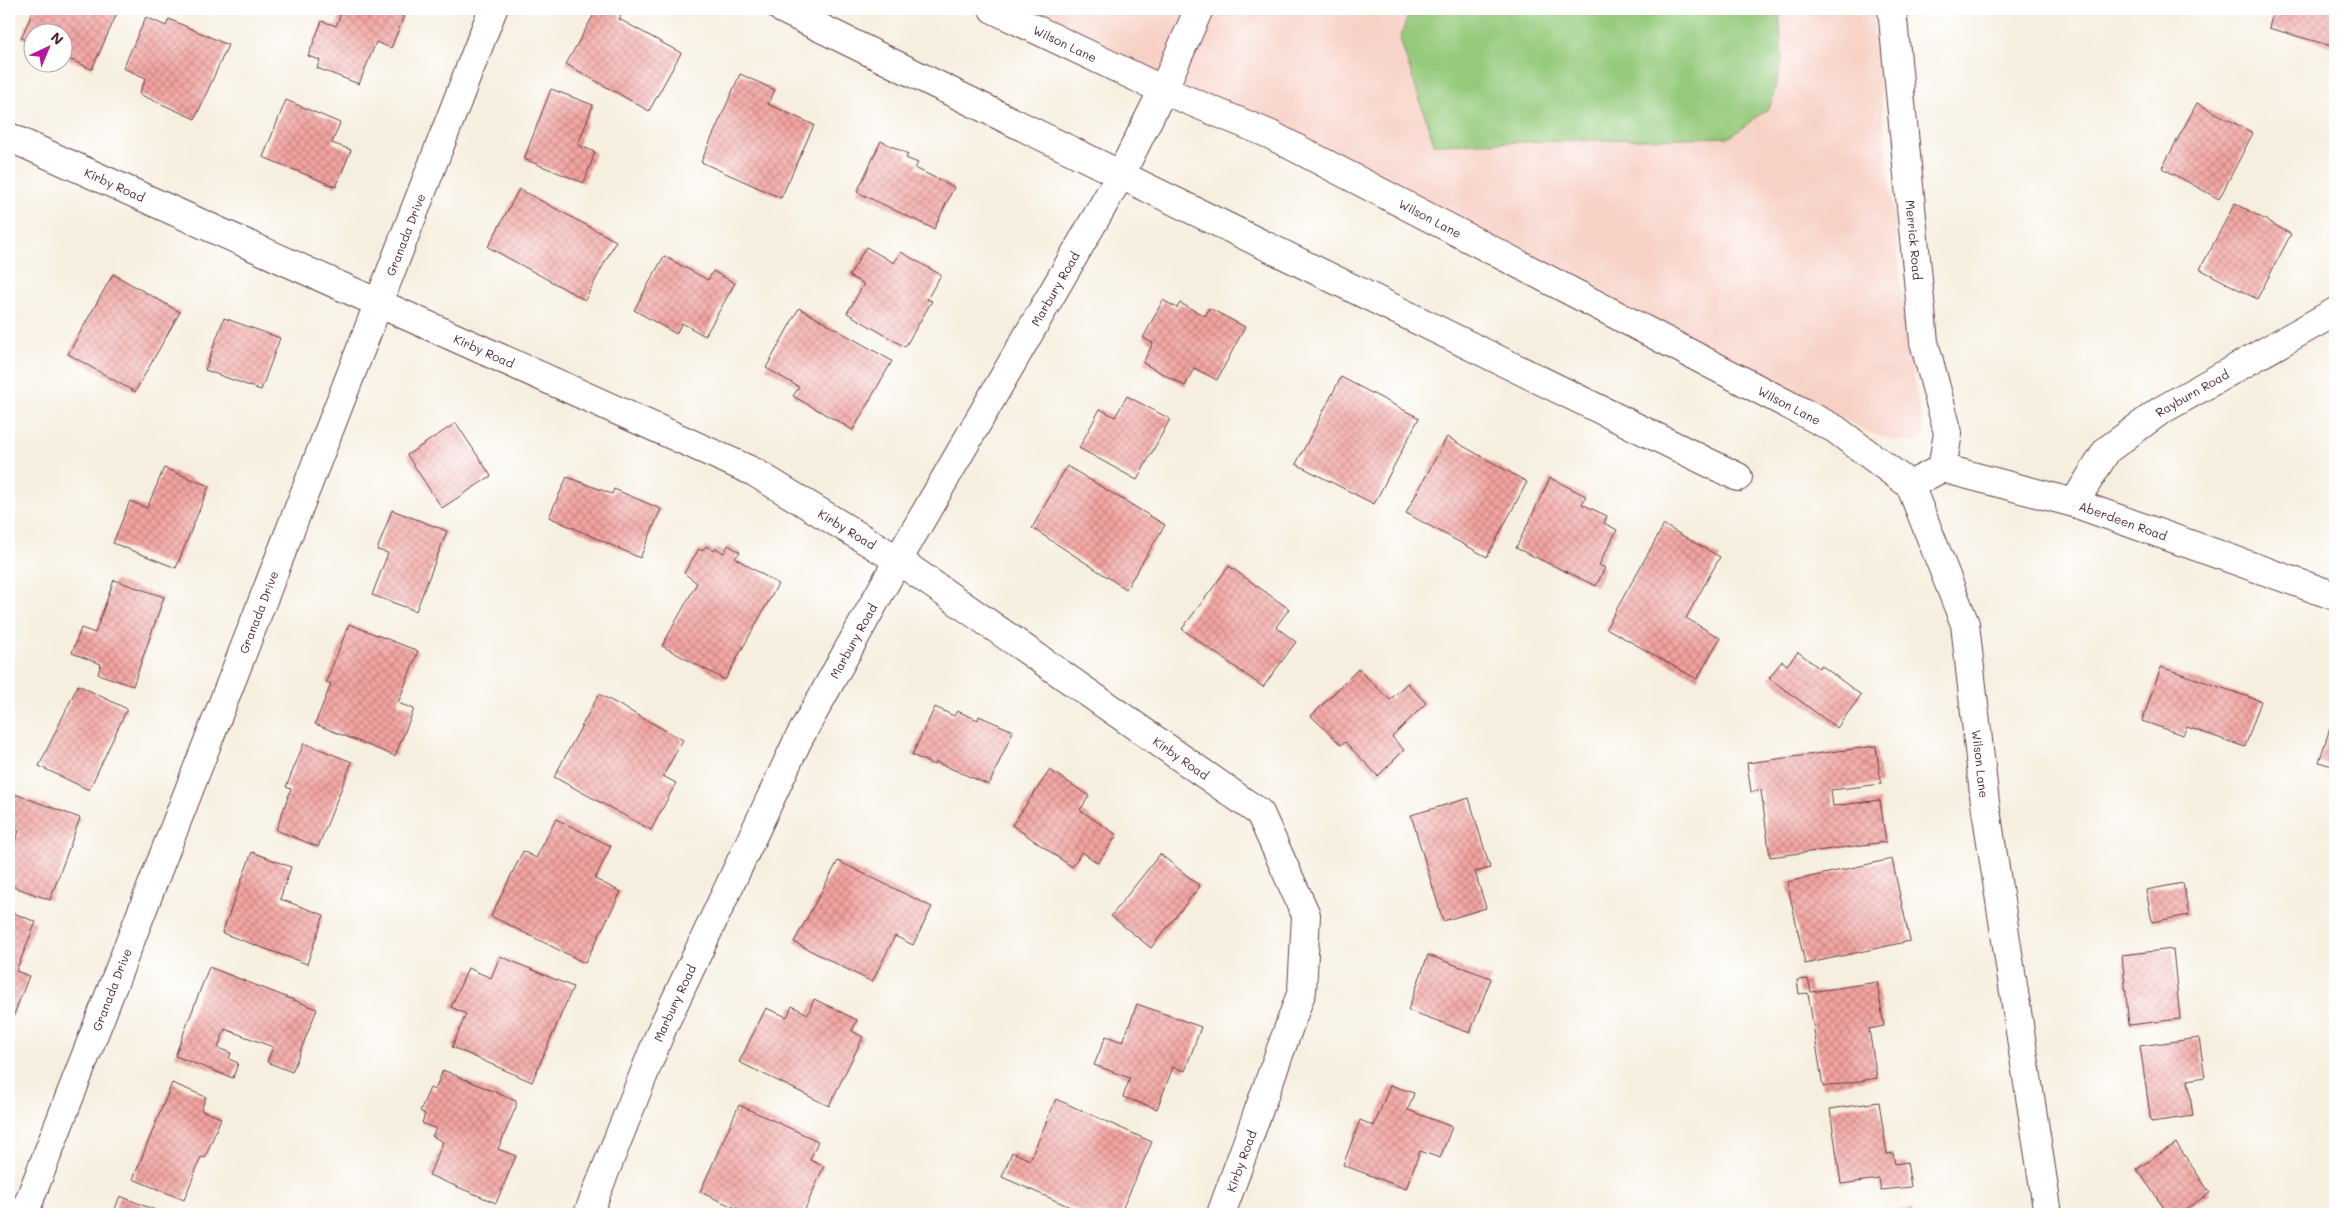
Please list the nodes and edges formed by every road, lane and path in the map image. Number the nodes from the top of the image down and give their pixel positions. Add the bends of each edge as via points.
1 (493, 9) edge
2 (782, 9) edge
3 (994, 9) edge
4 (1199, 9) edge
5 (1892, 9) edge
6 (1162, 90) junction
7 (9, 137) edge
8 (1120, 176) junction
9 (380, 304) junction
10 (2335, 312) edge
11 (1942, 468) junction
12 (1738, 477) dead end
13 (1910, 485) junction
14 (2074, 503) junction
15 (898, 560) junction
16 (2335, 596) edge
17 (24, 1214) edge
18 (588, 1214) edge
19 (1222, 1214) edge
20 (2048, 1214) edge

1 - 9 street, Granada Drive
2 - 8 street
3 - 6 street, Wilson Lane
4 - 6 street, Marbury Road
5 - 11 street, Merrick Road via 1924,342 1948,433
6 - 8 street, Marbury Road
6 - 13 street, Wilson Lane via 1269,134 1835,429
7 - 9 street, Kirby Road
8 - 12 street
8 - 15 street, Marbury Road
9 - 15 street, Kirby Road via 754,472
9 - 17 street, Granada Drive
10 - 14 street, Rayburn Road via 2160,411 2107,450
11 - 13 street
11 - 14 street, Aberdeen Road
13 - 20 street, Wilson Lane via 1965,624 1985,804
14 - 16 street, Aberdeen Road
15 - 18 street, Marbury Road via 794,749 661,1031
15 - 19 street, Kirby Road via 1260,813 1306,915 1302,991

